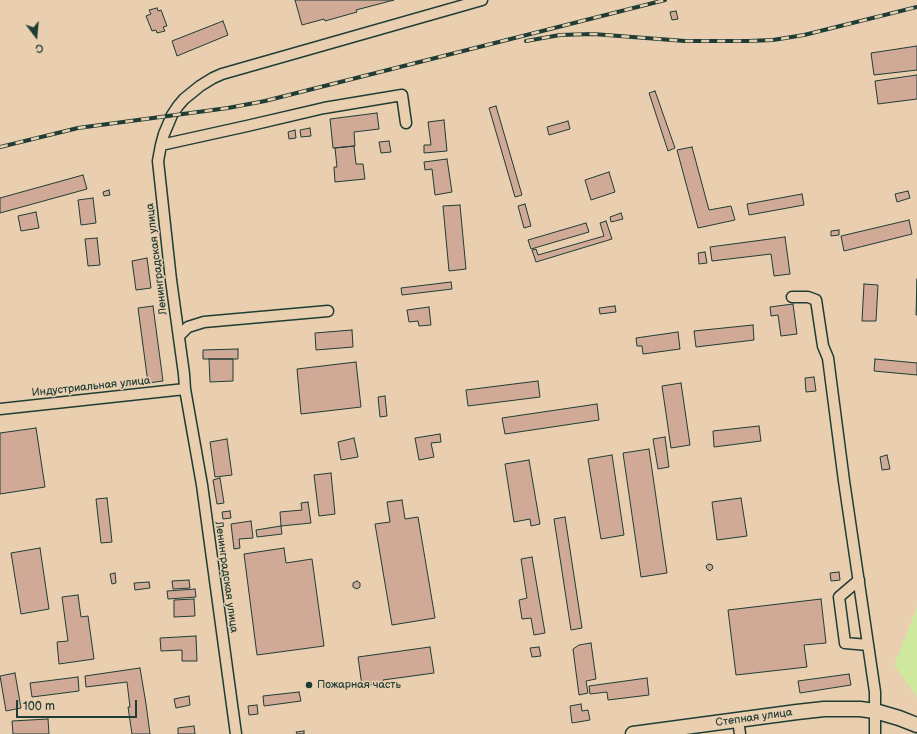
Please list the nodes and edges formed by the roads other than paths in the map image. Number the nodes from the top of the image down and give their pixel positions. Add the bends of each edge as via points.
1 (482, 0) edge
2 (406, 123) dead end
3 (161, 145) junction
4 (792, 297) dead end
5 (328, 311) dead end
6 (179, 336) junction
7 (185, 389) junction
8 (0, 409) edge
9 (859, 580) junction
10 (868, 645) junction
11 (875, 711) junction
12 (738, 720) junction
13 (917, 725) edge
14 (236, 734) edge
15 (633, 734) edge
16 (740, 734) edge
17 (875, 734) edge

1 - 3 street, Ленинградская улица via 213,78 178,106
2 - 3 street via 402,95 324,108
3 - 6 street, Ленинградская улица via 159,174
4 - 9 street via 816,300 823,346 828,358
5 - 6 street via 204,322 188,327
6 - 7 street, Ленинградская улица
7 - 8 street, Индустриальная улица
7 - 14 street, Ленинградская улица via 202,485
9 - 10 street
9 - 10 street via 839,597 845,643
10 - 11 street via 875,692
11 - 12 street, Степная улица via 824,709
11 - 13 street, Степная улица
11 - 17 street
12 - 15 street, Степная улица
12 - 16 street

